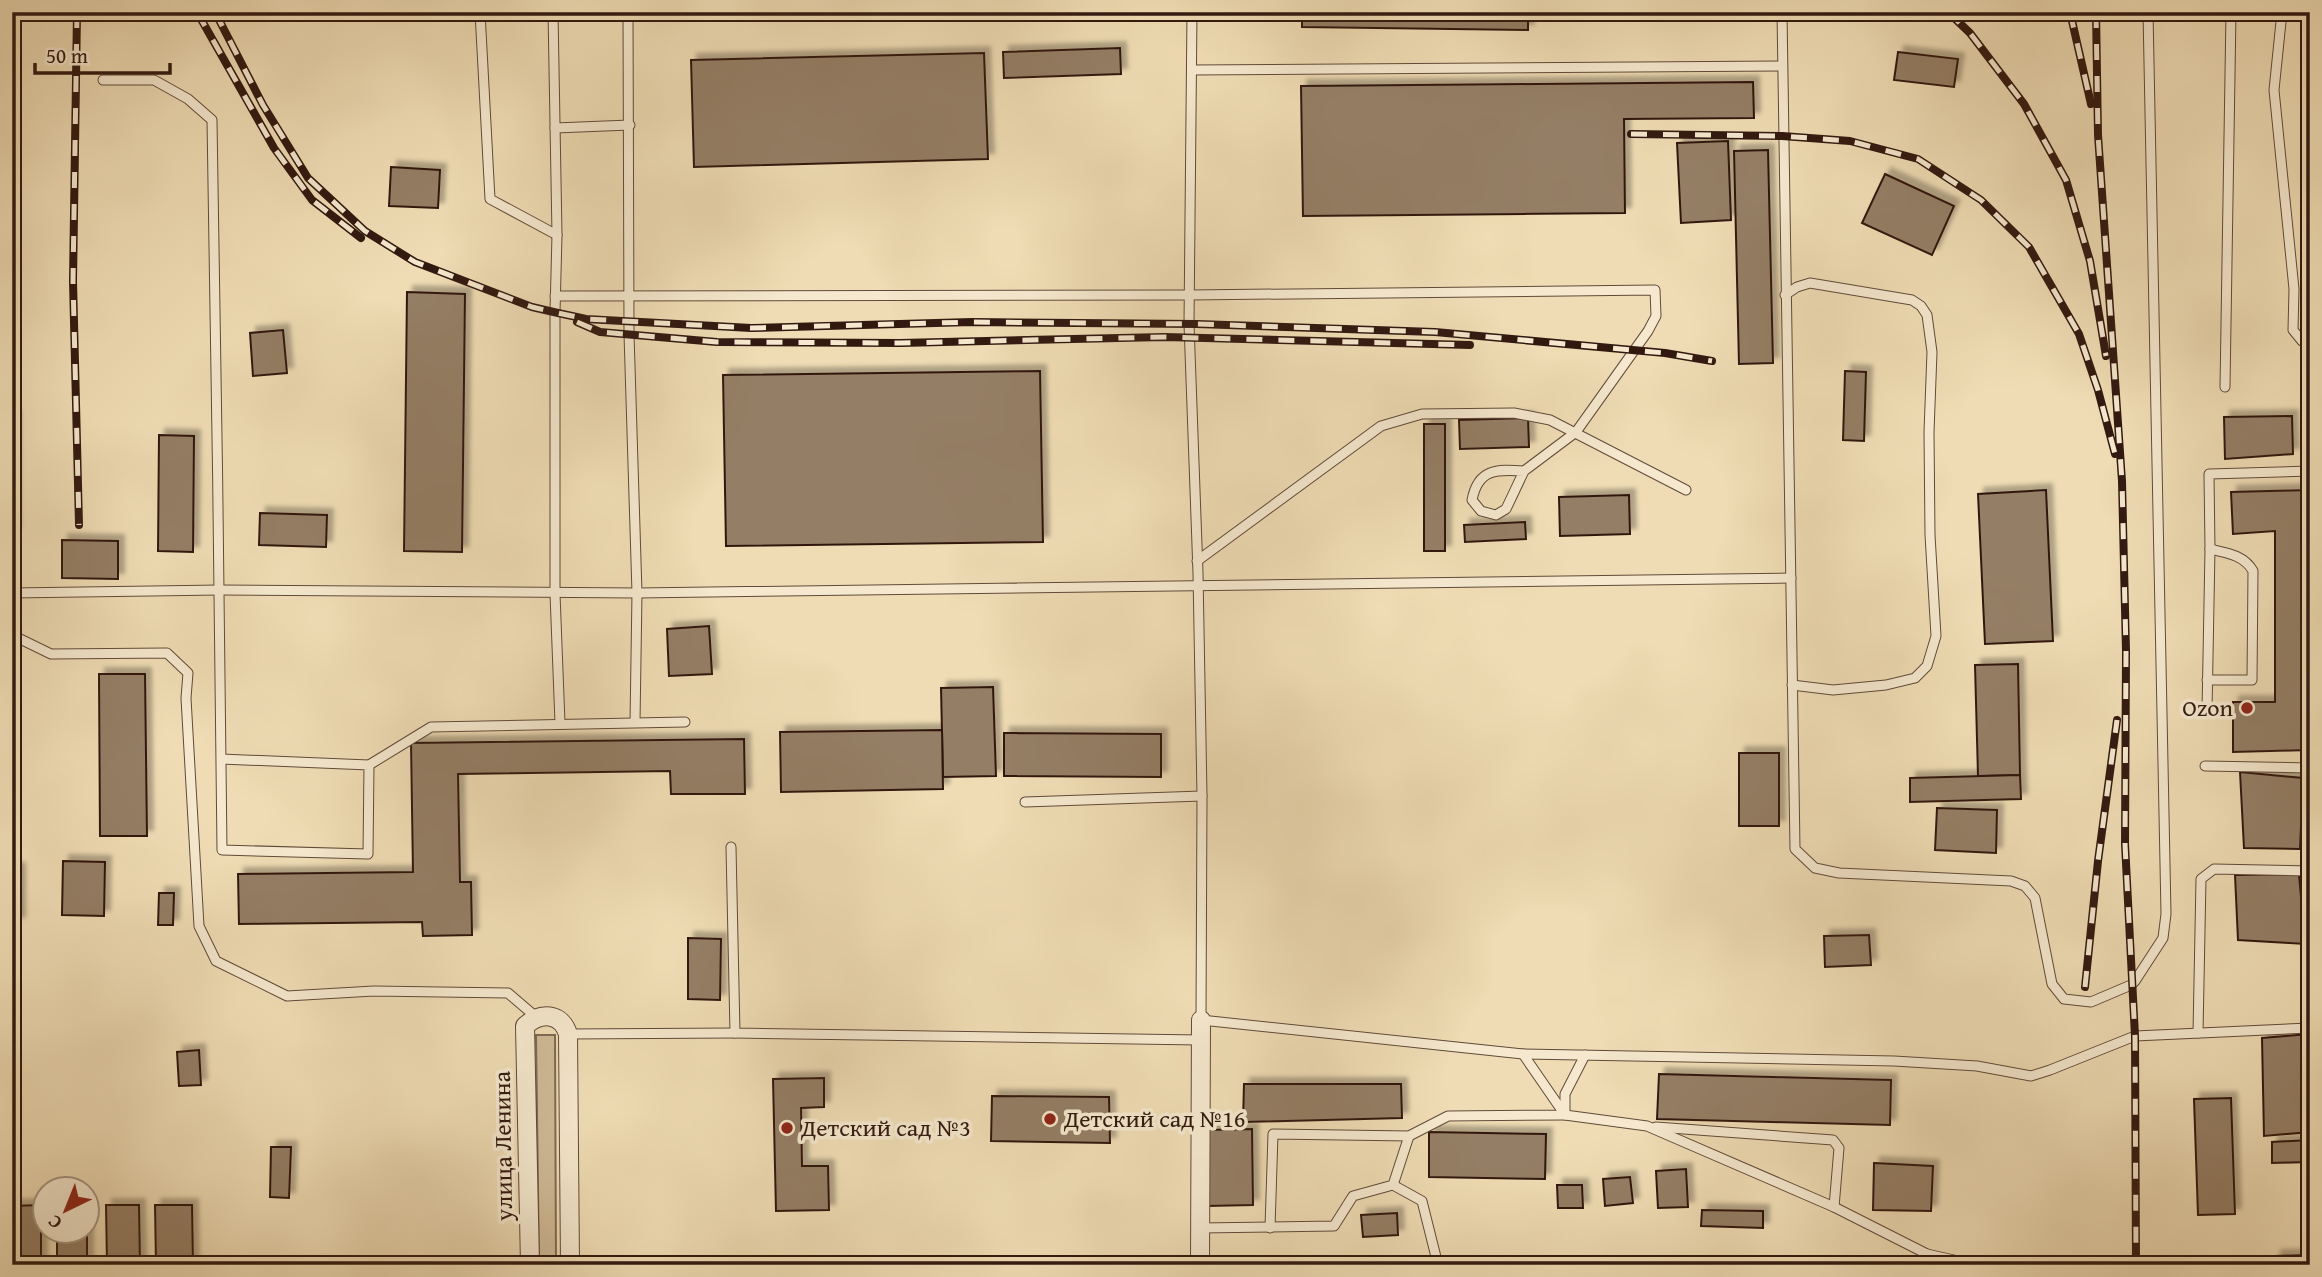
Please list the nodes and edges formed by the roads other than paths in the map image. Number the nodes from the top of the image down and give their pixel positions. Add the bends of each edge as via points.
1 (480, 12) edge
2 (553, 12) edge
3 (628, 12) edge
4 (1192, 12) edge
5 (1782, 12) edge
6 (2148, 12) edge
7 (2231, 12) edge
8 (2282, 12) edge
9 (1782, 66) junction
10 (1192, 70) junction
11 (103, 80) dead end
12 (630, 125) junction
13 (555, 128) junction
14 (557, 235) junction
15 (1190, 295) junction
16 (1785, 295) junction
17 (555, 296) junction
18 (631, 296) junction
19 (2310, 344) edge
20 (2225, 387) dead end
21 (1576, 432) junction
22 (1524, 471) junction
23 (2310, 471) edge
24 (1686, 490) dead end
25 (2210, 549) junction
26 (1197, 561) junction
27 (1791, 578) junction
28 (1198, 587) junction
29 (220, 590) junction
30 (12, 593) edge
31 (637, 593) junction
32 (555, 594) junction
33 (12, 635) edge
34 (2207, 680) junction
35 (1792, 685) junction
36 (2207, 711) dead end
37 (635, 722) junction
38 (685, 722) dead end
39 (560, 723) junction
40 (221, 759) junction
41 (369, 765) junction
42 (2205, 766) dead end
43 (2310, 768) edge
44 (1202, 796) junction
45 (1026, 802) dead end
46 (731, 847) dead end
47 (2310, 870) edge
48 (1201, 1020) junction
49 (530, 1021) junction
50 (2310, 1028) edge
51 (735, 1033) junction
52 (2198, 1033) junction
53 (568, 1034) junction
54 (1200, 1040) junction
55 (1523, 1054) junction
56 (1585, 1055) junction
57 (1566, 1115) junction
58 (1647, 1126) junction
59 (1409, 1136) junction
60 (1393, 1185) junction
61 (1834, 1207) junction
62 (1200, 1228) junction
63 (1270, 1228) junction
64 (1927, 1254) junction
65 (1200, 1262) edge
66 (530, 1265) edge
67 (570, 1265) edge
68 (1155, 1265) edge
69 (1438, 1265) edge
70 (1933, 1265) edge
71 (1976, 1265) edge

1 - 14 lane via 490,199
2 - 13 lane
3 - 12 lane
4 - 10 lane
5 - 9 lane
6 - 35 lane via 2166,914 2163,938 2135,981 2091,1002 2064,999 2052,984 2035,898 2025,886 2011,881 1815,868 1795,849
7 - 20 lane
8 - 19 lane via 2274,90 2294,289 2293,330
9 - 10 lane
9 - 16 lane
10 - 15 lane
11 - 29 lane via 154,80 188,99 212,120
12 - 13 lane
12 - 18 lane
13 - 14 lane
14 - 17 lane
15 - 18 lane
15 - 21 lane via 1655,290 1656,316 1648,331
15 - 26 lane
16 - 27 lane
16 - 35 lane via 1810,283 1912,300 1927,315 1932,352 1930,535 1936,636 1927,666 1915,678 1886,685 1833,690
17 - 18 lane
17 - 32 lane
18 - 31 lane
21 - 22 lane
21 - 24 lane
21 - 26 lane via 1550,420 1514,413 1422,414 1381,426
22 - 22 lane via 1506,509 1496,515 1480,511 1472,500 1485,475 1499,469
23 - 25 lane via 2209,474
25 - 34 lane
25 - 34 lane via 2236,555 2253,571 2252,680
26 - 28 lane
27 - 28 lane
27 - 35 lane
28 - 31 lane
28 - 44 lane
29 - 30 lane
29 - 32 lane
29 - 40 lane
31 - 32 lane
31 - 37 lane
32 - 39 lane
33 - 49 lane via 51,654 167,653 188,673 199,926 216,961 287,996 374,991 508,993
34 - 36 lane
37 - 38 lane
37 - 39 lane
39 - 41 lane via 431,727
40 - 41 lane
40 - 41 lane via 222,850 368,854
42 - 43 lane
44 - 45 lane
44 - 48 lane
46 - 51 lane
47 - 52 lane via 2214,869 2201,879
48 - 54 street
48 - 55 lane
49 - 53 street via 549,1015 566,1026
49 - 66 street, улица Ленина
50 - 52 lane
51 - 53 lane
51 - 54 lane
52 - 56 lane via 2135,1036 2031,1076 1977,1066 1894,1060
53 - 67 street
54 - 62 street
55 - 56 lane
55 - 57 lane
56 - 57 lane via 1565,1094
57 - 58 lane
57 - 59 lane via 1448,1116
58 - 61 lane
58 - 61 lane via 1833,1140 1839,1148
59 - 60 lane
59 - 63 lane via 1273,1134
60 - 63 lane via 1353,1196 1334,1226
60 - 69 lane via 1422,1201
61 - 64 lane
62 - 63 lane
62 - 65 street
64 - 70 lane
64 - 71 lane
65 - 68 lane

